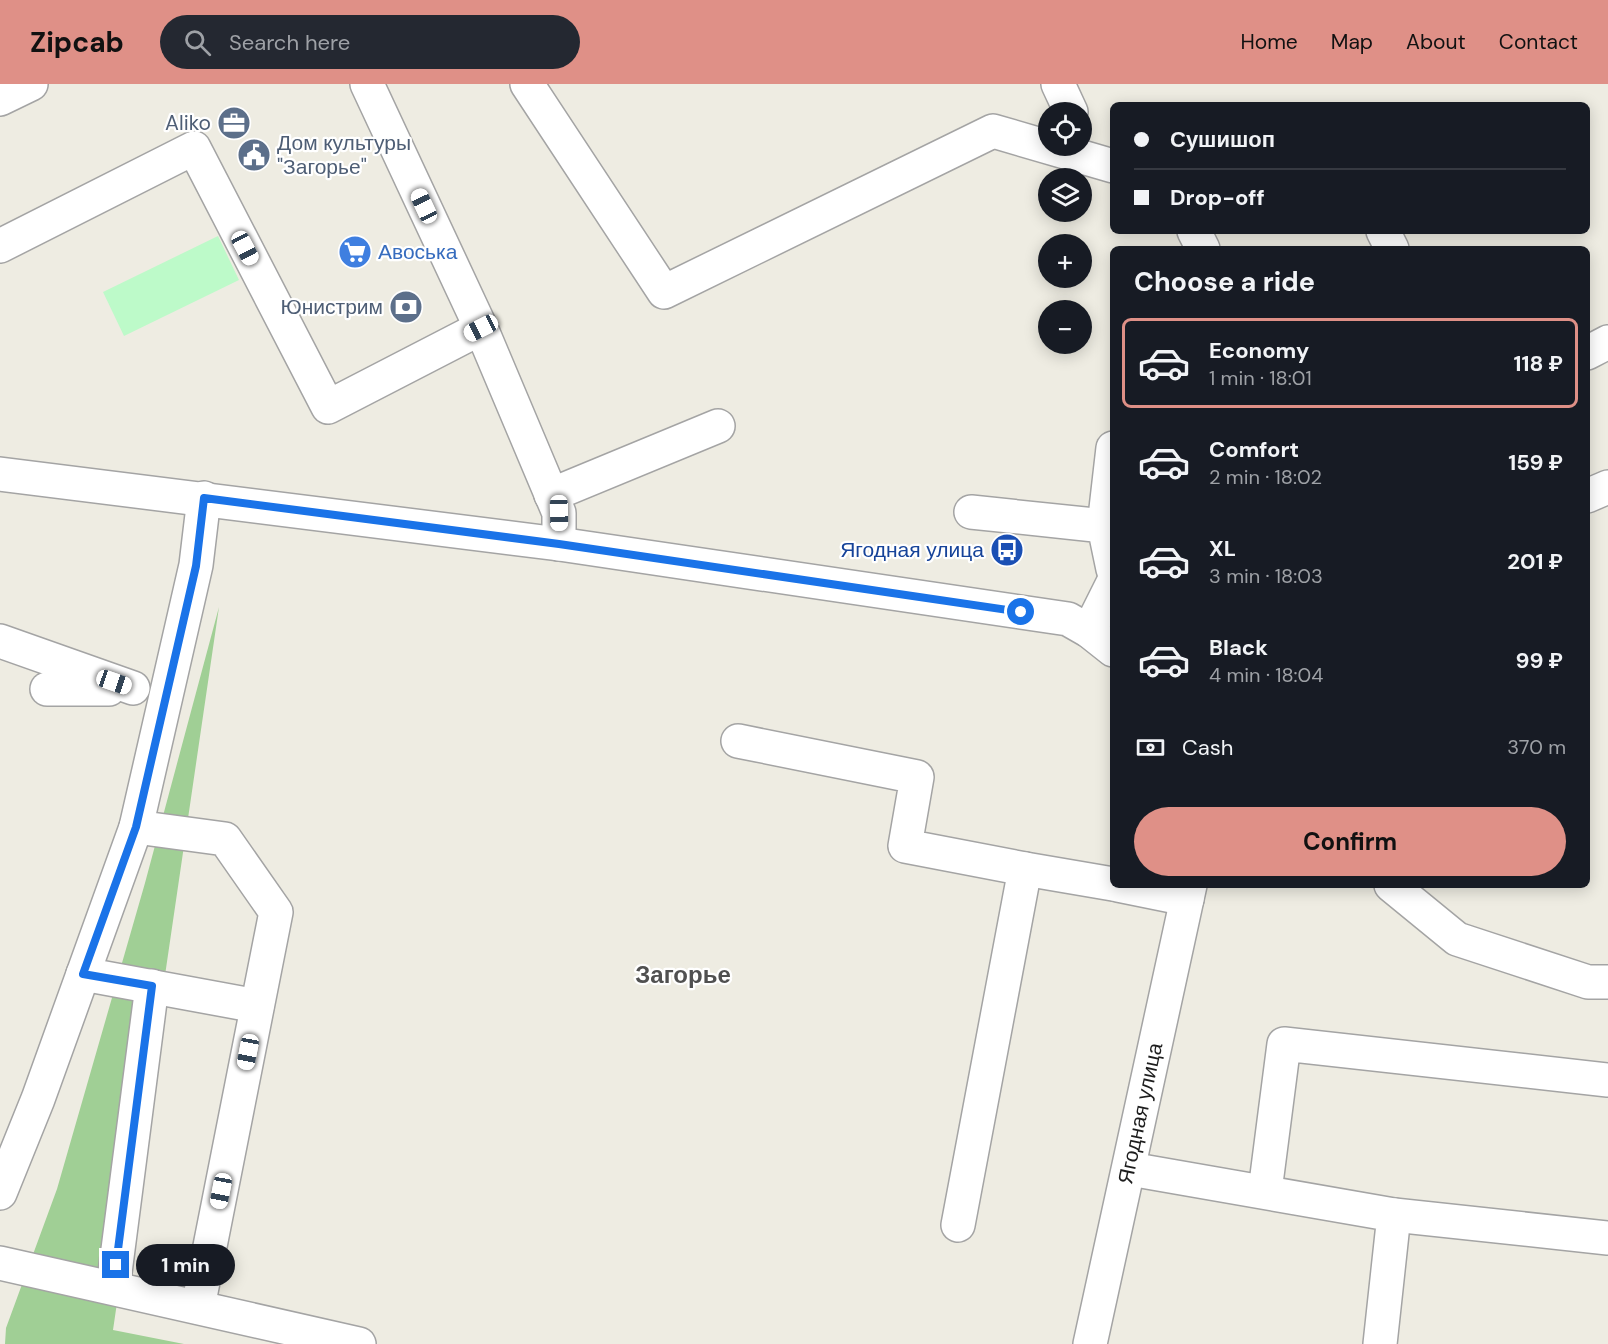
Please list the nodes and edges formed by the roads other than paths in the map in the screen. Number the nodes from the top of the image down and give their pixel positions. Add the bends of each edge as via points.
1 (31, 84) edge
2 (367, 84) edge
3 (527, 84) edge
4 (1058, 84) edge
5 (0, 99) edge
6 (1066, 102) edge
7 (1096, 153) edge
8 (0, 246) edge
9 (481, 328) junction
10 (1608, 342) edge
11 (1590, 351) edge
12 (718, 426) dead end
13 (0, 474) edge
14 (1110, 474) edge
15 (1608, 487) edge
16 (551, 495) junction
17 (1590, 495) edge
18 (204, 498) junction
19 (970, 512) dead end
20 (1104, 526) junction
21 (559, 544) junction
22 (1110, 555) edge
23 (1110, 597) edge
24 (1101, 640) edge
25 (0, 641) edge
26 (133, 688) junction
27 (167, 688) junction
28 (46, 689) dead end
29 (738, 741) dead end
30 (136, 827) junction
31 (1025, 869) junction
32 (1110, 883) edge
33 (1148, 888) edge
34 (1394, 888) edge
35 (1189, 892) edge
36 (83, 974) junction
37 (1608, 982) edge
38 (152, 986) junction
39 (257, 1006) junction
40 (1608, 1080) edge
41 (1130, 1169) junction
42 (1265, 1191) junction
43 (0, 1193) edge
44 (1394, 1215) junction
45 (958, 1225) dead end
46 (1608, 1238) edge
47 (0, 1263) edge
48 (113, 1288) junction
49 (198, 1307) junction
50 (359, 1344) edge
51 (1090, 1344) edge
52 (1380, 1344) edge

1 - 5 street
2 - 9 street
3 - 7 street via 663,292 993,131
4 - 6 street
8 - 9 street via 194,148 328,407
9 - 16 street
10 - 11 street
12 - 16 street
13 - 18 street
14 - 20 street
15 - 17 street
16 - 21 street via 559,513
18 - 21 street
18 - 27 street via 196,566
19 - 20 street
20 - 22 street
21 - 24 street via 1068,619
23 - 24 street
25 - 26 street
26 - 27 street
26 - 28 street
27 - 30 street
29 - 31 street via 917,777 905,846
30 - 36 street
30 - 39 street via 225,839 276,912
31 - 32 street
31 - 45 street
33 - 35 street
34 - 37 street via 1457,939 1588,982
35 - 41 street, Ягодная улица
36 - 38 street
36 - 43 street
38 - 39 street
38 - 48 street
39 - 49 street
40 - 42 street via 1284,1044
41 - 42 street
41 - 51 street, Ягодная улица
42 - 44 street
44 - 46 street
44 - 52 street
47 - 48 street
48 - 49 street
49 - 50 street

